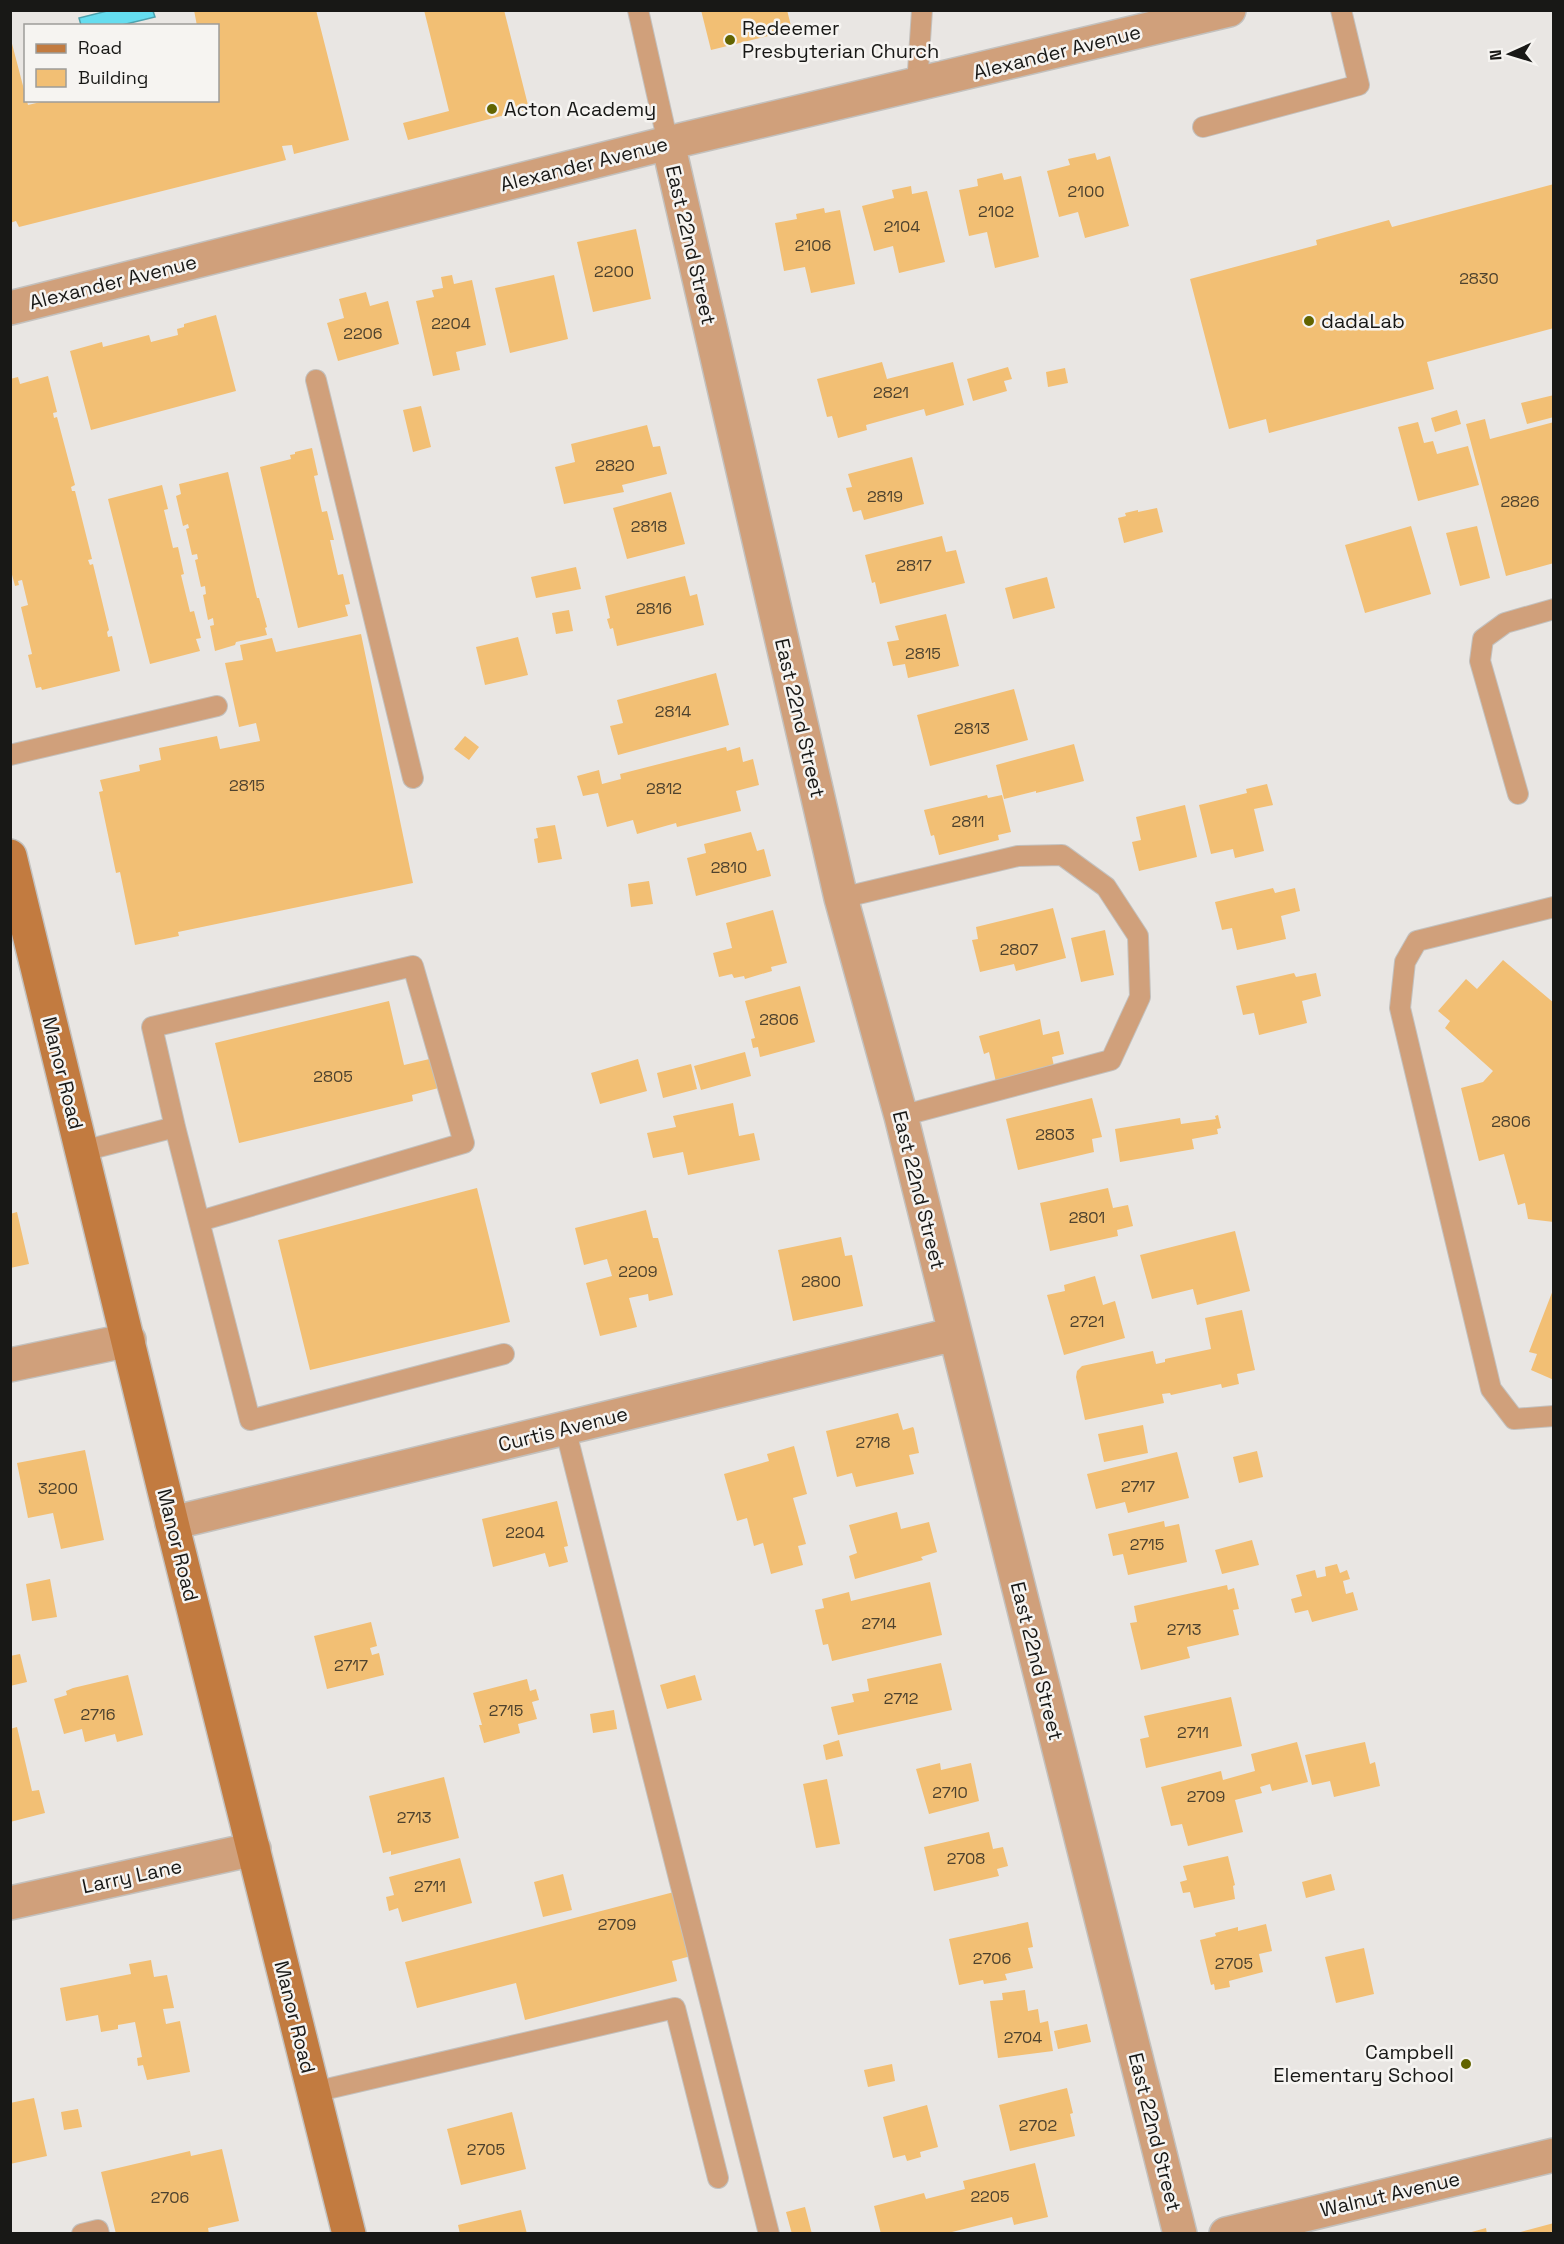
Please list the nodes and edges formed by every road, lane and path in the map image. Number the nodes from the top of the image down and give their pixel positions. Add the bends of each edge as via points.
1 (638, 10) edge
2 (921, 10) edge
3 (1229, 10) edge
4 (1341, 10) edge
5 (917, 86) junction
6 (1203, 127) dead end
7 (668, 143) junction
8 (10, 308) edge
9 (316, 380) dead end
10 (1554, 609) edge
11 (217, 706) dead end
12 (10, 755) edge
13 (413, 778) dead end
14 (1518, 794) dead end
15 (10, 856) edge
16 (841, 898) junction
17 (1554, 907) edge
18 (901, 1116) junction
19 (175, 1127) junction
20 (83, 1151) junction
21 (200, 1221) junction
22 (955, 1334) junction
23 (129, 1340) junction
24 (504, 1354) dead end
25 (10, 1365) edge
26 (1554, 1416) edge
27 (565, 1428) junction
28 (172, 1523) junction
29 (254, 1850) junction
30 (10, 1903) edge
31 (314, 2092) junction
32 (1554, 2155) edge
33 (718, 2178) dead end
34 (82, 2234) edge
35 (99, 2234) edge
36 (349, 2234) edge
37 (769, 2234) edge
38 (1180, 2234) edge
39 (1226, 2234) edge

1 - 7 lane
2 - 5 lane
3 - 5 street, Alexander Avenue
4 - 6 lane via 1359,85
5 - 7 street, Alexander Avenue
7 - 8 street, Alexander Avenue
7 - 16 street, East 22nd Street
9 - 13 lane
10 - 14 lane via 1504,623 1483,639 1480,661
11 - 12 lane
15 - 20 main road, Manor Road
16 - 18 street, East 22nd Street
16 - 18 lane via 1018,856 1062,855 1106,887 1138,936 1140,997 1111,1060
17 - 26 lane via 1417,941 1405,962 1400,1008 1491,1389 1514,1419
18 - 22 street, East 22nd Street
19 - 20 lane
19 - 21 lane
19 - 21 lane via 152,1027 413,966 464,1143
20 - 23 main road, Manor Road
21 - 24 lane via 250,1420
22 - 27 street, Curtis Avenue
22 - 38 street, East 22nd Street
23 - 25 street
23 - 28 main road, Manor Road
27 - 28 street, Curtis Avenue
27 - 37 lane
28 - 29 main road, Manor Road
29 - 30 street, Larry Lane
29 - 31 main road, Manor Road
31 - 33 lane via 675,2008
31 - 36 main road, Manor Road
32 - 39 street, Walnut Avenue
34 - 35 lane via 98,2230

